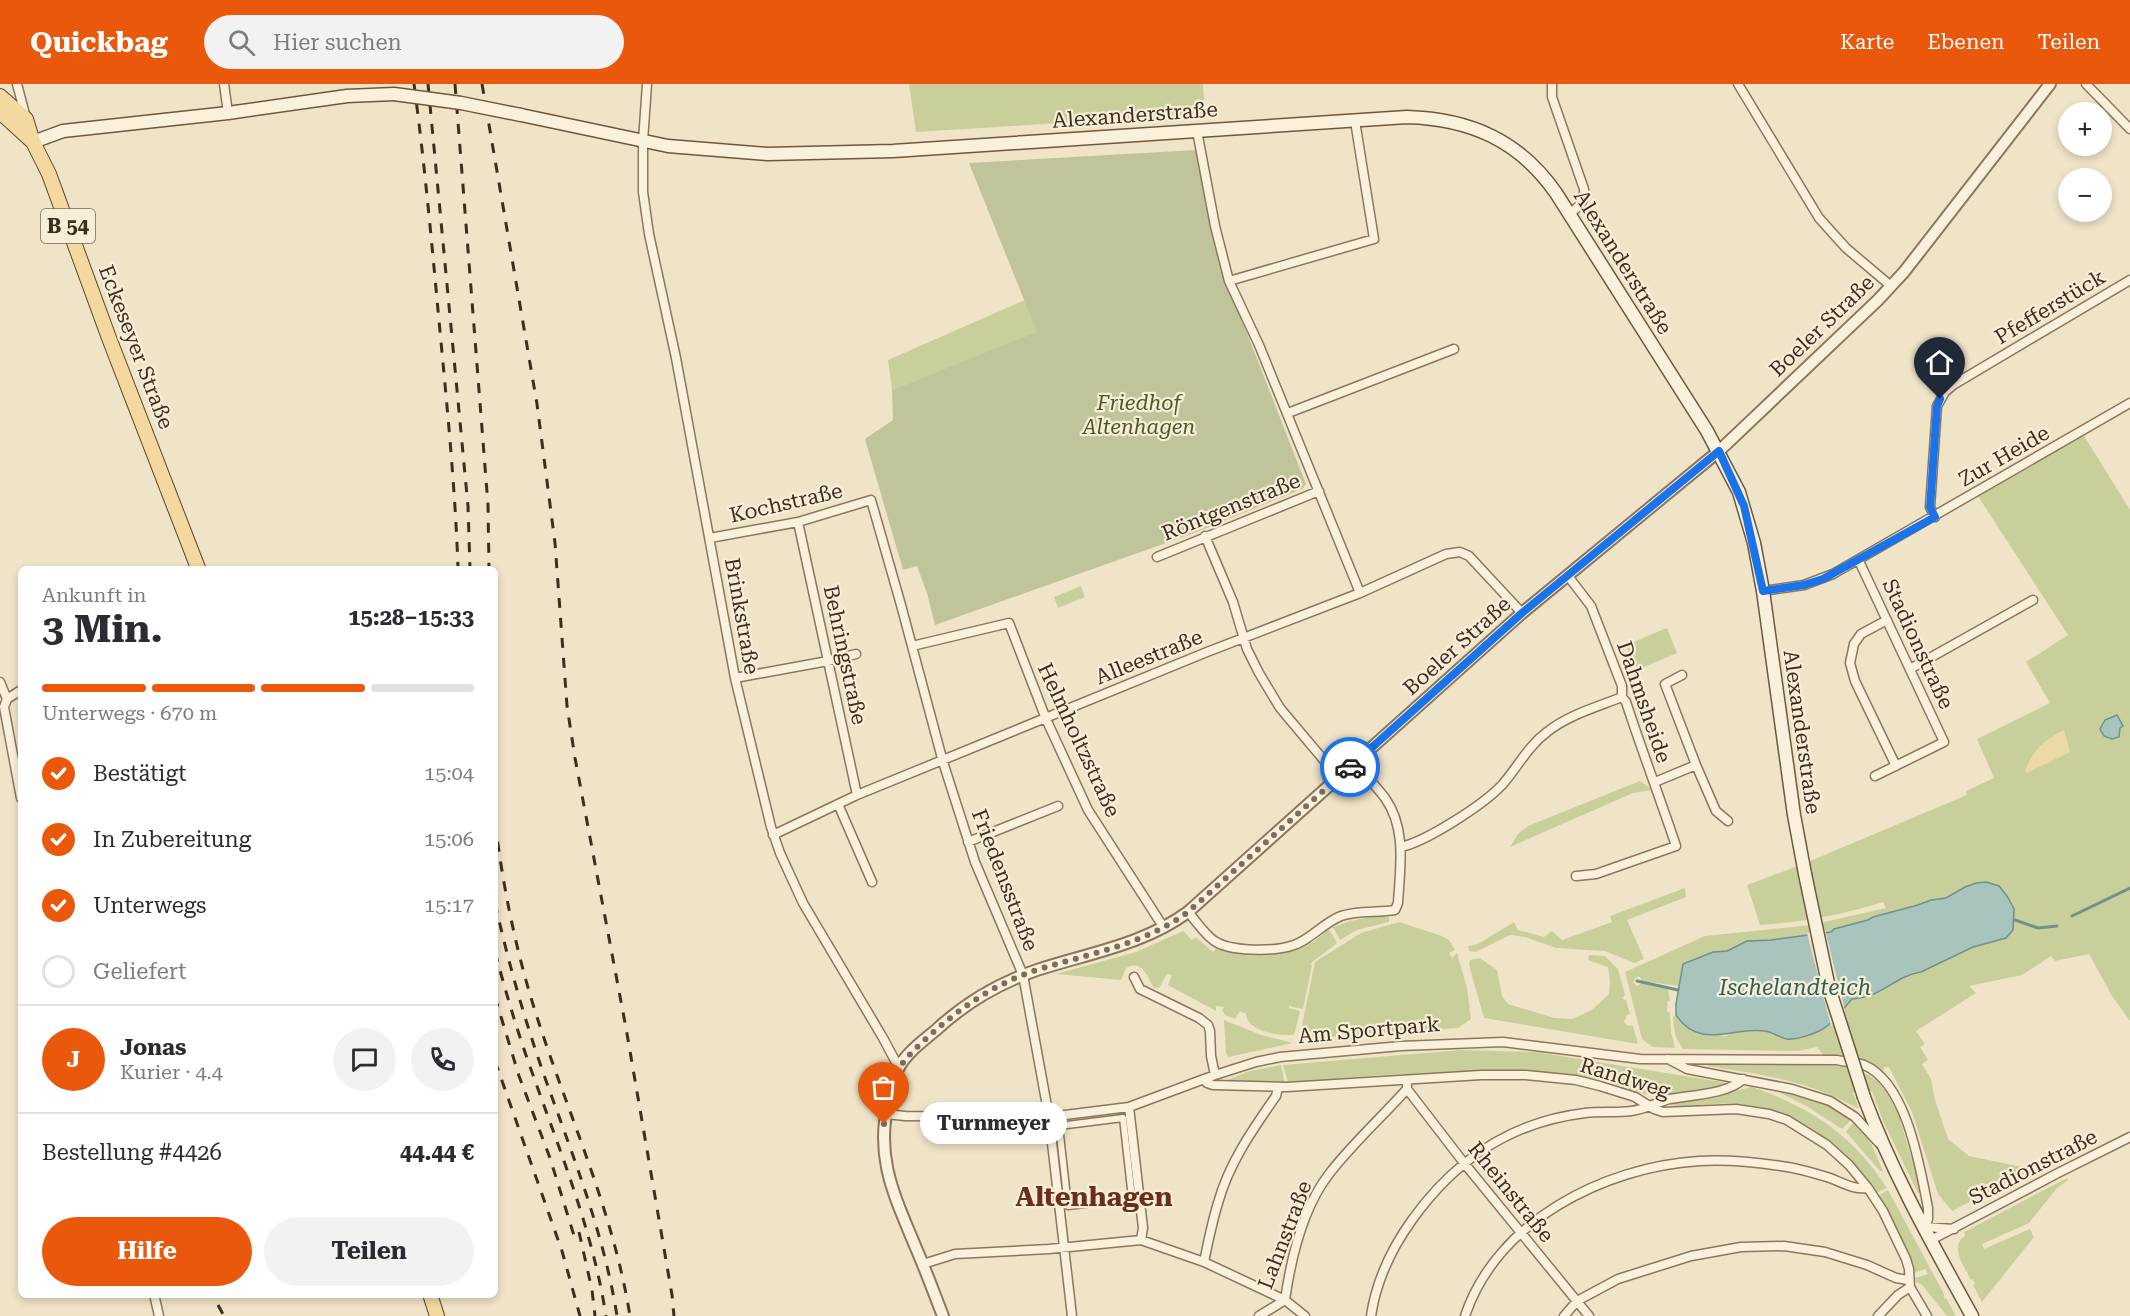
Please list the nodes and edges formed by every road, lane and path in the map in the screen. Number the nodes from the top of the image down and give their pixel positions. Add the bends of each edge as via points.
1 (17, 84) edge
2 (224, 84) edge
3 (647, 84) edge
4 (1552, 84) edge
5 (1738, 84) edge
6 (2050, 84) edge
7 (2086, 84) edge
8 (0, 96) edge
9 (0, 112) edge
10 (228, 112) junction
11 (26, 119) junction
12 (1355, 120) junction
13 (2130, 129) edge
14 (1197, 131) junction
15 (643, 141) junction
16 (33, 142) junction
17 (1569, 214) junction
18 (1229, 280) junction
19 (2130, 280) edge
20 (1891, 286) junction
21 (1454, 349) dead end
22 (2130, 403) edge
23 (1288, 413) junction
24 (1719, 451) junction
25 (1319, 491) junction
26 (871, 500) joint
27 (1935, 517) junction
28 (798, 522) junction
29 (1205, 537) junction
30 (710, 538) junction
31 (1157, 557) dead end
32 (1859, 561) junction
33 (197, 566) edge
34 (1568, 576) junction
35 (1763, 591) junction
36 (1360, 593) junction
37 (2033, 600) dead end
38 (1522, 613) junction
39 (1887, 620) junction
40 (1244, 638) junction
41 (912, 646) junction
42 (855, 654) dead end
43 (828, 661) junction
44 (1910, 669) junction
45 (1682, 675) dead end
46 (735, 678) junction
47 (0, 682) edge
48 (18, 692) edge
49 (1622, 697) junction
50 (7, 699) junction
51 (1046, 719) junction
52 (943, 762) junction
53 (1355, 763) junction
54 (1696, 765) junction
55 (1896, 766) junction
56 (1875, 776) dead end
57 (1338, 777) junction
58 (18, 782) edge
59 (1655, 782) junction
60 (857, 795) junction
61 (838, 804) junction
62 (1058, 806) dead end
63 (1728, 821) dead end
64 (773, 835) junction
65 (969, 842) junction
66 (1401, 847) junction
67 (1576, 876) dead end
68 (872, 882) dead end
69 (1188, 912) junction
70 (1164, 928) junction
71 (1023, 975) junction
72 (1134, 976) dead end
73 (1668, 1059) junction
74 (899, 1068) junction
75 (1215, 1074) junction
76 (1204, 1079) junction
77 (1743, 1079) junction
78 (1406, 1084) junction
79 (1278, 1088) junction
80 (1648, 1106) junction
81 (1129, 1107) junction
82 (886, 1114) junction
83 (1049, 1117) junction
84 (1059, 1126) joint
85 (2130, 1137) edge
86 (1886, 1150) junction
87 (1464, 1163) junction
88 (1868, 1188) junction
89 (1925, 1227) junction
90 (1954, 1229) junction
91 (1522, 1232) junction
92 (1141, 1240) junction
93 (1931, 1240) junction
94 (1064, 1247) junction
95 (1204, 1262) junction
96 (923, 1264) junction
97 (1909, 1283) junction
98 (155, 1298) edge
99 (431, 1298) edge
100 (1285, 1300) junction
101 (1577, 1301) junction
102 (159, 1316) edge
103 (436, 1316) edge
104 (943, 1316) edge
105 (1072, 1316) edge
106 (1259, 1316) edge
107 (1305, 1316) edge
108 (1371, 1316) edge
109 (1465, 1316) edge
110 (1564, 1316) edge
111 (1589, 1316) edge
112 (1878, 1316) edge
113 (1926, 1316) edge
114 (1972, 1316) edge

1 - 11 street
2 - 10 street
3 - 15 street, Brinkstraße
4 - 17 street via 1552,97 1584,189 1585,198
5 - 20 street via 1819,218 1846,248
6 - 20 street, Boeler Straße
7 - 13 street
8 - 11 main road
9 - 16 main road, B 54
10 - 15 main road, Alexanderstraße, bridge via 347,96 394,94 461,103
10 - 16 main road, Alexanderstraße via 63,131
11 - 16 main road, B 54
12 - 14 main road, Alexanderstraße
12 - 17 main road, Alexanderstraße via 1429,118 1477,129 1528,161 1550,184
12 - 18 street via 1374,239
14 - 15 main road, Alexanderstraße via 834,154 743,154
14 - 18 street
15 - 30 street, Brinkstraße via 643,192 649,234
16 - 33 main road, Eckeseyer Straße / B 54 via 49,174
17 - 24 main road, Alexanderstraße
18 - 23 street
19 - 27 street, Pfefferstück via 1945,392 1937,406 1930,507
20 - 24 street, Boeler Straße
21 - 23 street
22 - 27 street, Zur Heide
23 - 25 street
24 - 34 street, Boeler Straße
24 - 35 main road, Alexanderstraße via 1744,506
25 - 29 street, Röntgenstraße
25 - 36 street
26 - 28 street, Kochstraße
26 - 41 street, Friedensstraße
27 - 32 street, Zur Heide
28 - 30 street, Kochstraße
28 - 43 street, Behringstraße
29 - 31 street, Röntgenstraße
29 - 40 street
30 - 46 street, Brinkstraße
32 - 35 street, Zur Heide via 1813,583
32 - 39 street, Stadionstraße
34 - 38 street, Boeler Straße
34 - 49 street, Dahmsheide via 1591,606 1622,686
35 - 86 main road, Alexanderstraße, bridge via 1792,804 1829,988
36 - 38 street, Alleestraße via 1446,554 1460,552 1474,560
36 - 40 street, Alleestraße
37 - 44 street
38 - 53 street, Boeler Straße
39 - 44 street, Stadionstraße
39 - 55 street via 1861,634 1850,663
40 - 51 street, Alleestraße
40 - 57 street via 1280,708
41 - 51 street, Helmholtzstraße via 1009,623
41 - 52 street, Friedensstraße
42 - 43 street
43 - 46 street
43 - 60 street, Behringstraße
44 - 55 street, Stadionstraße via 1944,742
45 - 54 street via 1665,684
46 - 64 street, Brinkstraße
47 - 50 street
48 - 50 street
49 - 59 street, Dahmsheide
49 - 66 street via 1547,732 1491,796 1416,844
50 - 58 street via 4,707
51 - 52 street, Alleestraße
51 - 70 street, Helmholtzstraße via 1088,810
52 - 60 street, Alleestraße
52 - 65 street, Friedensstraße
53 - 57 street, Boeler Straße
53 - 66 street via 1386,799
54 - 59 street
54 - 63 street via 1716,811
55 - 56 street
57 - 69 street, Boeler Straße
59 - 67 street, Dahmsheide via 1676,846 1596,874
60 - 61 street, Alleestraße
61 - 64 street, Alleestraße
61 - 68 street
62 - 65 street
64 - 74 street, Brinkstraße via 803,903
65 - 71 street, Friedensstraße
66 - 69 street via 1397,908 1341,916 1294,945 1265,949 1220,944
69 - 70 street, Boeler Straße
70 - 71 street, Boeler Straße via 1105,951
71 - 74 street, Boeler Straße via 945,1021
71 - 83 street, Friedensstraße
72 - 75 street via 1140,989 1208,1025
73 - 75 street, Am Sportpark via 1478,1042 1280,1057
73 - 77 street, Am Sportpark via 1687,1069
73 - 89 street, Am Sportpark via 1825,1060 1864,1065 1886,1081 1912,1137 1928,1208
74 - 82 street
75 - 76 street, Am Sportpark
76 - 79 street, Randweg via 1213,1085
76 - 81 street, Am Sportpark
77 - 80 street via 1732,1088
77 - 86 street, Am Sportpark via 1814,1095 1843,1108
78 - 79 street, Randweg
78 - 80 street, Randweg via 1481,1074 1549,1076 1600,1086 1635,1097
78 - 87 street, Rheinstraße
78 - 100 street, Lahnstraße via 1328,1176 1317,1195 1290,1265
79 - 95 street via 1227,1176
80 - 87 street via 1631,1111 1584,1113 1540,1123 1491,1144
80 - 88 street, Randweg via 1663,1112 1736,1109 1787,1120 1827,1145
81 - 83 street, Am Sportpark
81 - 92 street via 1143,1228
82 - 83 street, Am Sportpark
82 - 96 street via 889,1181
83 - 94 street, Friedensstraße
84 - 84 street via 1123,1118 1132,1198 1068,1206
85 - 90 street, Stadionstraße
86 - 89 main road, Alexanderstraße
87 - 91 street, Rheinstraße
87 - 108 street via 1430,1195 1398,1240 1384,1270
88 - 91 street via 1858,1190 1788,1167 1726,1160 1686,1163 1610,1180 1563,1203
88 - 97 street, Randweg via 1906,1259
89 - 90 street, Stadionstraße
89 - 93 main road, Alexanderstraße
90 - 93 street, Stadionstraße
91 - 101 street, Rheinstraße
91 - 109 street via 1482,1278
92 - 94 street
92 - 95 street
93 - 114 main road
94 - 96 street via 956,1254
94 - 105 street, Friedensstraße
95 - 100 street
96 - 104 street
97 - 101 street via 1868,1264 1825,1252 1784,1246 1741,1247 1650,1268 1618,1279
97 - 112 street
97 - 113 street, Randweg
98 - 102 street
99 - 103 main road
100 - 106 street, Lahnstraße
100 - 107 street
101 - 110 street
101 - 111 street, Rheinstraße

